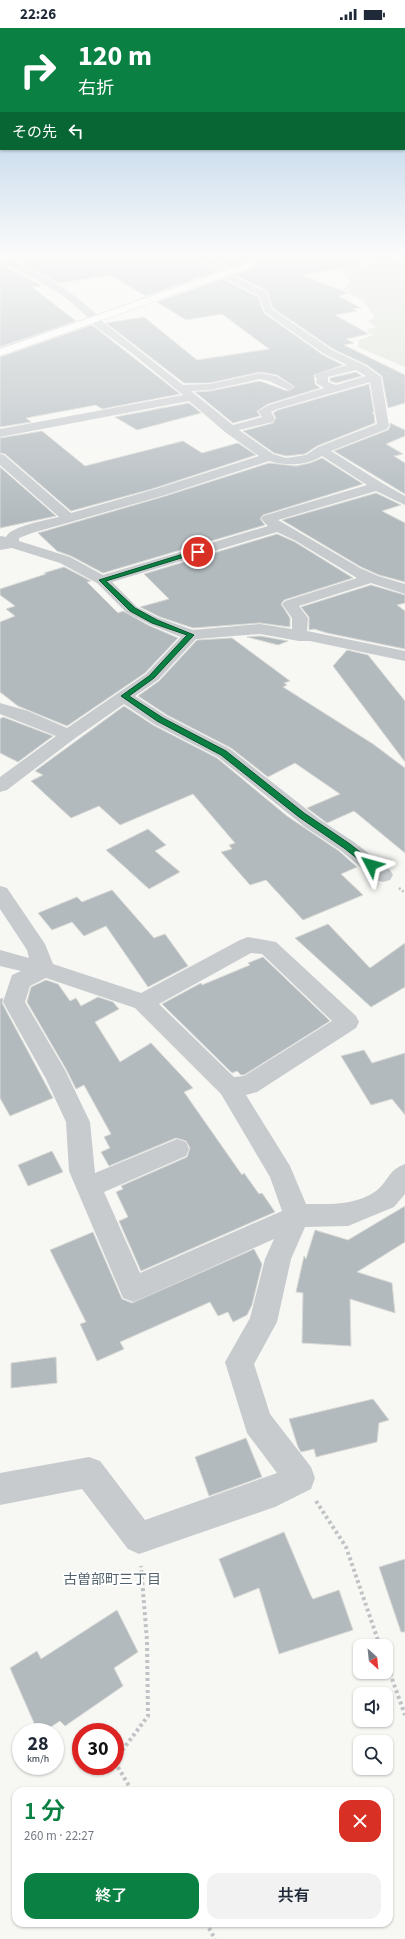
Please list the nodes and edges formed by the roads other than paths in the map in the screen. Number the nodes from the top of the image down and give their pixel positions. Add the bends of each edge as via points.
1 (31, 342) edge
2 (124, 342) edge
3 (315, 342) edge
4 (0, 353) edge
5 (357, 366) junction
6 (375, 377) junction
7 (288, 387) dead end
8 (182, 388) junction
9 (335, 389) junction
10 (191, 396) junction
11 (229, 429) junction
12 (0, 433) edge
13 (322, 450) junction
14 (269, 457) junction
15 (0, 458) edge
16 (377, 486) junction
17 (405, 501) edge
18 (69, 518) junction
19 (278, 527) junction
20 (4, 544) edge
21 (372, 578) junction
22 (102, 580) junction
23 (405, 590) edge
24 (191, 635) junction
25 (299, 636) junction
26 (405, 656) edge
27 (124, 696) junction
28 (0, 708) edge
29 (68, 735) junction
30 (0, 786) edge
31 (383, 875) dead end
32 (0, 893) edge
33 (0, 958) edge
34 (44, 970) junction
35 (143, 1002) junction
36 (229, 1087) junction
37 (177, 1149) dead end
38 (405, 1176) edge
39 (89, 1187) junction
40 (297, 1216) junction
41 (0, 1489) edge

1 - 4 main road
2 - 8 street
3 - 5 street via 328,352
5 - 6 street
5 - 9 street via 321,376 324,378 322,383
6 - 9 street
6 - 13 street via 382,426
7 - 8 street via 272,378 260,376 210,387
8 - 10 street
9 - 11 street via 264,411 269,419
10 - 11 street
10 - 12 street
11 - 14 street
13 - 14 street via 310,458 286,462
13 - 16 street
14 - 18 street
15 - 18 street
16 - 17 street
16 - 19 street via 268,519
18 - 20 street via 13,536
19 - 21 street
19 - 22 street
20 - 22 street via 65,560
21 - 23 street
21 - 25 street via 290,604 300,618
22 - 24 street via 132,610
24 - 25 street via 260,629
24 - 27 street via 152,677
25 - 26 street via 310,636
27 - 29 street
27 - 31 street via 160,720 224,753 287,804
28 - 29 street via 22,714
29 - 30 street
32 - 34 street via 37,949
33 - 34 street
34 - 35 street
34 - 39 street via 20,981 14,1002 57,1077 78,1122 82,1171
35 - 36 street
35 - 36 street via 248,945 268,948 348,1022 249,1085
36 - 40 street via 281,1174
37 - 39 street
38 - 40 street via 385,1199 348,1215
39 - 40 street via 134,1289
40 - 41 street via 278,1259 263,1322 239,1362 258,1422 300,1478 275,1491 139,1538 89,1472

